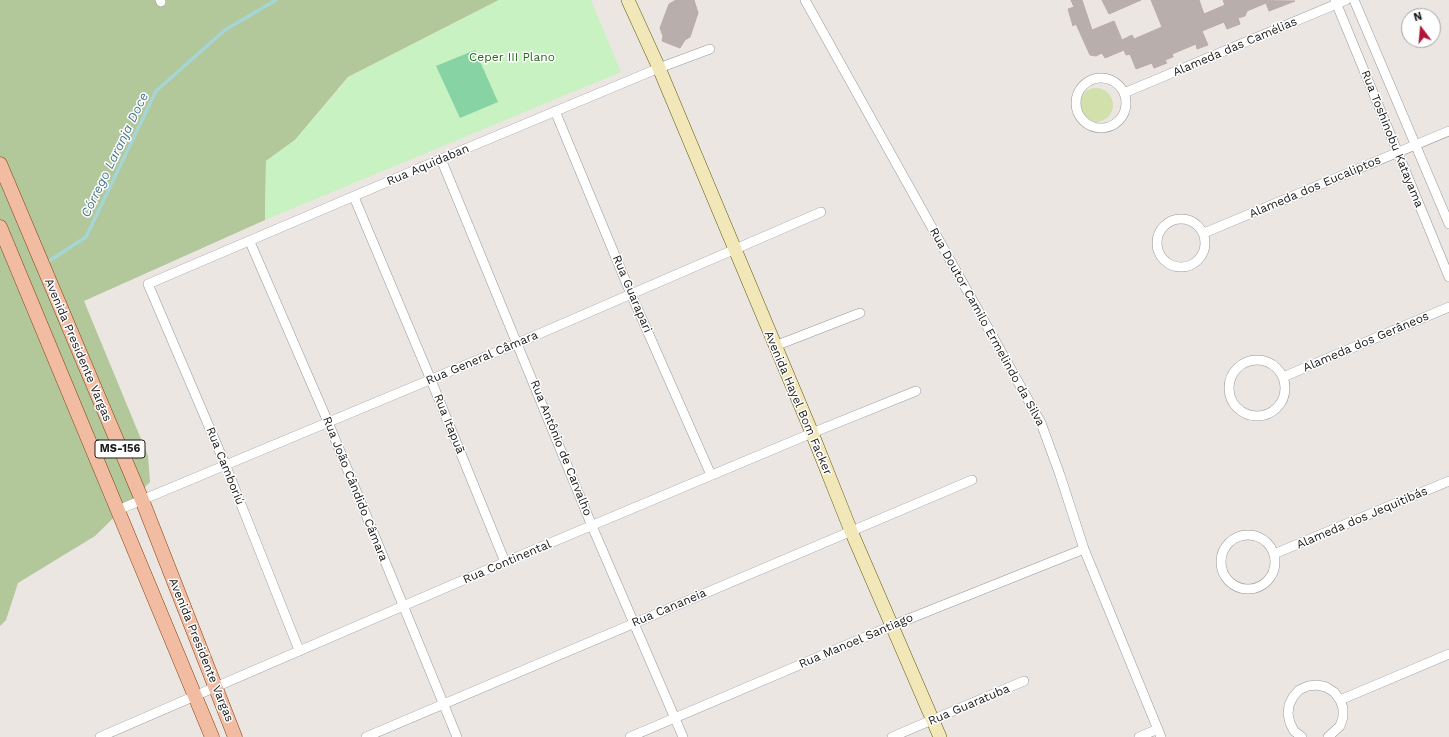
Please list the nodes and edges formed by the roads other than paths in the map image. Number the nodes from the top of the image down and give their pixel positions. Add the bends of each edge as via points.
1 (628, 0) edge
2 (805, 0) edge
3 (1354, 0) edge
4 (1339, 1) edge
5 (710, 49) dead end
6 (659, 68) junction
7 (1124, 93) junction
8 (556, 111) junction
9 (1449, 131) edge
10 (1416, 145) junction
11 (1398, 152) junction
12 (441, 159) junction
13 (0, 164) edge
14 (354, 197) junction
15 (820, 212) dead end
16 (1449, 224) edge
17 (0, 227) edge
18 (1204, 233) junction
19 (250, 242) junction
20 (735, 250) junction
21 (1449, 278) edge
22 (148, 284) joint
23 (631, 294) junction
24 (1449, 307) edge
25 (860, 312) dead end
26 (518, 343) junction
27 (775, 346) junction
28 (1283, 377) junction
29 (431, 380) junction
30 (916, 391) dead end
31 (328, 422) junction
32 (812, 433) junction
33 (225, 464) junction
34 (711, 476) junction
35 (972, 480) dead end
36 (1449, 481) edge
37 (142, 500) junction
38 (118, 510) junction
39 (592, 526) junction
40 (851, 531) junction
41 (1084, 549) junction
42 (1274, 554) junction
43 (505, 562) junction
44 (402, 606) junction
45 (634, 622) junction
46 (891, 626) junction
47 (299, 650) junction
48 (1449, 654) edge
49 (1024, 681) dead end
50 (215, 687) junction
51 (195, 695) junction
52 (1340, 700) junction
53 (443, 705) junction
54 (675, 718) junction
55 (934, 720) junction
56 (1160, 733) edge
57 (100, 737) edge
58 (212, 737) edge
59 (236, 737) edge
60 (366, 737) edge
61 (457, 737) edge
62 (630, 737) edge
63 (683, 737) edge
64 (892, 737) edge
65 (940, 737) edge
66 (1139, 737) edge
67 (1302, 737) edge
68 (1328, 737) edge

1 - 6 street, Avenida Hayel Bom Facker
2 - 41 street, Rua Doutor Camilo Ermelindo da Silva via 1041,423
3 - 10 street, Rua Toshinobu Katayama
4 - 7 street, Alameda das Camélias
4 - 11 street, Rua Toshinobu Katayama
5 - 6 street, Rua Aquidaban
6 - 8 street, Rua Aquidaban
6 - 20 street, Avenida Hayel Bom Facker
7 - 7 street via 1120,86 1110,80 1090,80 1079,91 1076,99 1079,115 1091,126 1108,127 1115,123 1125,110
8 - 12 street, Rua Aquidaban
8 - 23 street, Rua Guarapari
9 - 10 street, Alameda dos Eucaliptos
10 - 11 street, Alameda dos Eucaliptos
10 - 16 street, Rua Toshinobu Katayama
11 - 18 street, Alameda dos Eucaliptos
11 - 21 street, Rua Toshinobu Katayama
12 - 14 street, Rua Aquidaban
12 - 26 street, Rua Antônio de Carvalho
13 - 37 main road, Avenida Presidente Vargas / MS-156
14 - 19 street, Rua Aquidaban
14 - 29 street, Rua Itapuã
15 - 20 street, Rua General Câmara
17 - 38 main road, Avenida Presidente Vargas
18 - 18 street via 1193,221 1176,218 1162,227 1158,234 1158,251 1167,263 1182,267 1190,266 1197,262 1205,249
19 - 22 street, Rua Aquidaban
19 - 31 street, Rua João Cândido Câmara
20 - 23 street, Rua General Câmara
20 - 27 street, Avenida Hayel Bom Facker
22 - 33 street, Rua Camboriú
23 - 26 street, Rua General Câmara
23 - 34 street, Rua Guarapari
24 - 28 street, Alameda dos Gerâneos
25 - 27 street
26 - 29 street, Rua General Câmara
26 - 39 street, Rua Antônio de Carvalho
27 - 32 street, Avenida Hayel Bom Facker
28 - 28 street via 1270,363 1261,360 1248,362 1236,369 1231,377 1230,395 1240,410 1257,416 1266,414 1280,403 1284,394
29 - 31 street, Rua General Câmara
29 - 43 street, Rua Itapuã
30 - 32 street, Rua Continental
31 - 33 street, Rua General Câmara
31 - 44 street, Rua João Cândido Câmara
32 - 34 street, Rua Continental
32 - 40 street, Avenida Hayel Bom Facker
33 - 37 street, Rua General Câmara
33 - 47 street, Rua Camboriú
34 - 39 street, Rua Continental
35 - 40 street, Rua Cananeia
36 - 42 street, Alameda dos Jequitibás
37 - 38 street, Rua General Câmara
37 - 50 main road, Avenida Presidente Vargas / MS-156
38 - 51 main road, Avenida Presidente Vargas
39 - 43 street, Rua Continental
39 - 45 street, Rua Antônio de Carvalho
40 - 45 street, Rua Cananeia
40 - 46 street, Avenida Hayel Bom Facker
41 - 46 street, Rua Manoel Santiago
41 - 56 street, Rua Doutor Camilo Ermelindo da Silva
42 - 42 street via 1261,538 1240,536 1226,546 1222,554 1223,572 1235,585 1243,588 1261,585 1268,580 1274,568
43 - 44 street, Rua Continental
44 - 47 street, Rua Continental
44 - 53 street, Rua João Cândido Câmara
45 - 53 street, Rua Cananeia
45 - 54 street, Rua Antônio de Carvalho
46 - 54 street, Rua Manoel Santiago
46 - 55 street, Avenida Hayel Bom Facker
47 - 50 street, Rua Continental
48 - 52 street
49 - 55 street, Rua Guaratuba
50 - 51 street, Rua Continental
50 - 59 main road, Avenida Presidente Vargas / MS-156
51 - 57 street, Rua Continental
51 - 58 main road, Avenida Presidente Vargas
52 - 67 street via 1334,692 1317,685 1308,686 1296,694 1289,705 1288,714 1294,731
52 - 68 street via 1343,717 1340,726
53 - 60 street, Rua Cananeia
53 - 61 street, Rua João Cândido Câmara
54 - 62 street, Rua Manoel Santiago
54 - 63 street, Rua Antônio de Carvalho
55 - 64 street, Rua Guaratuba
55 - 65 street, Avenida Hayel Bom Facker
56 - 66 street

